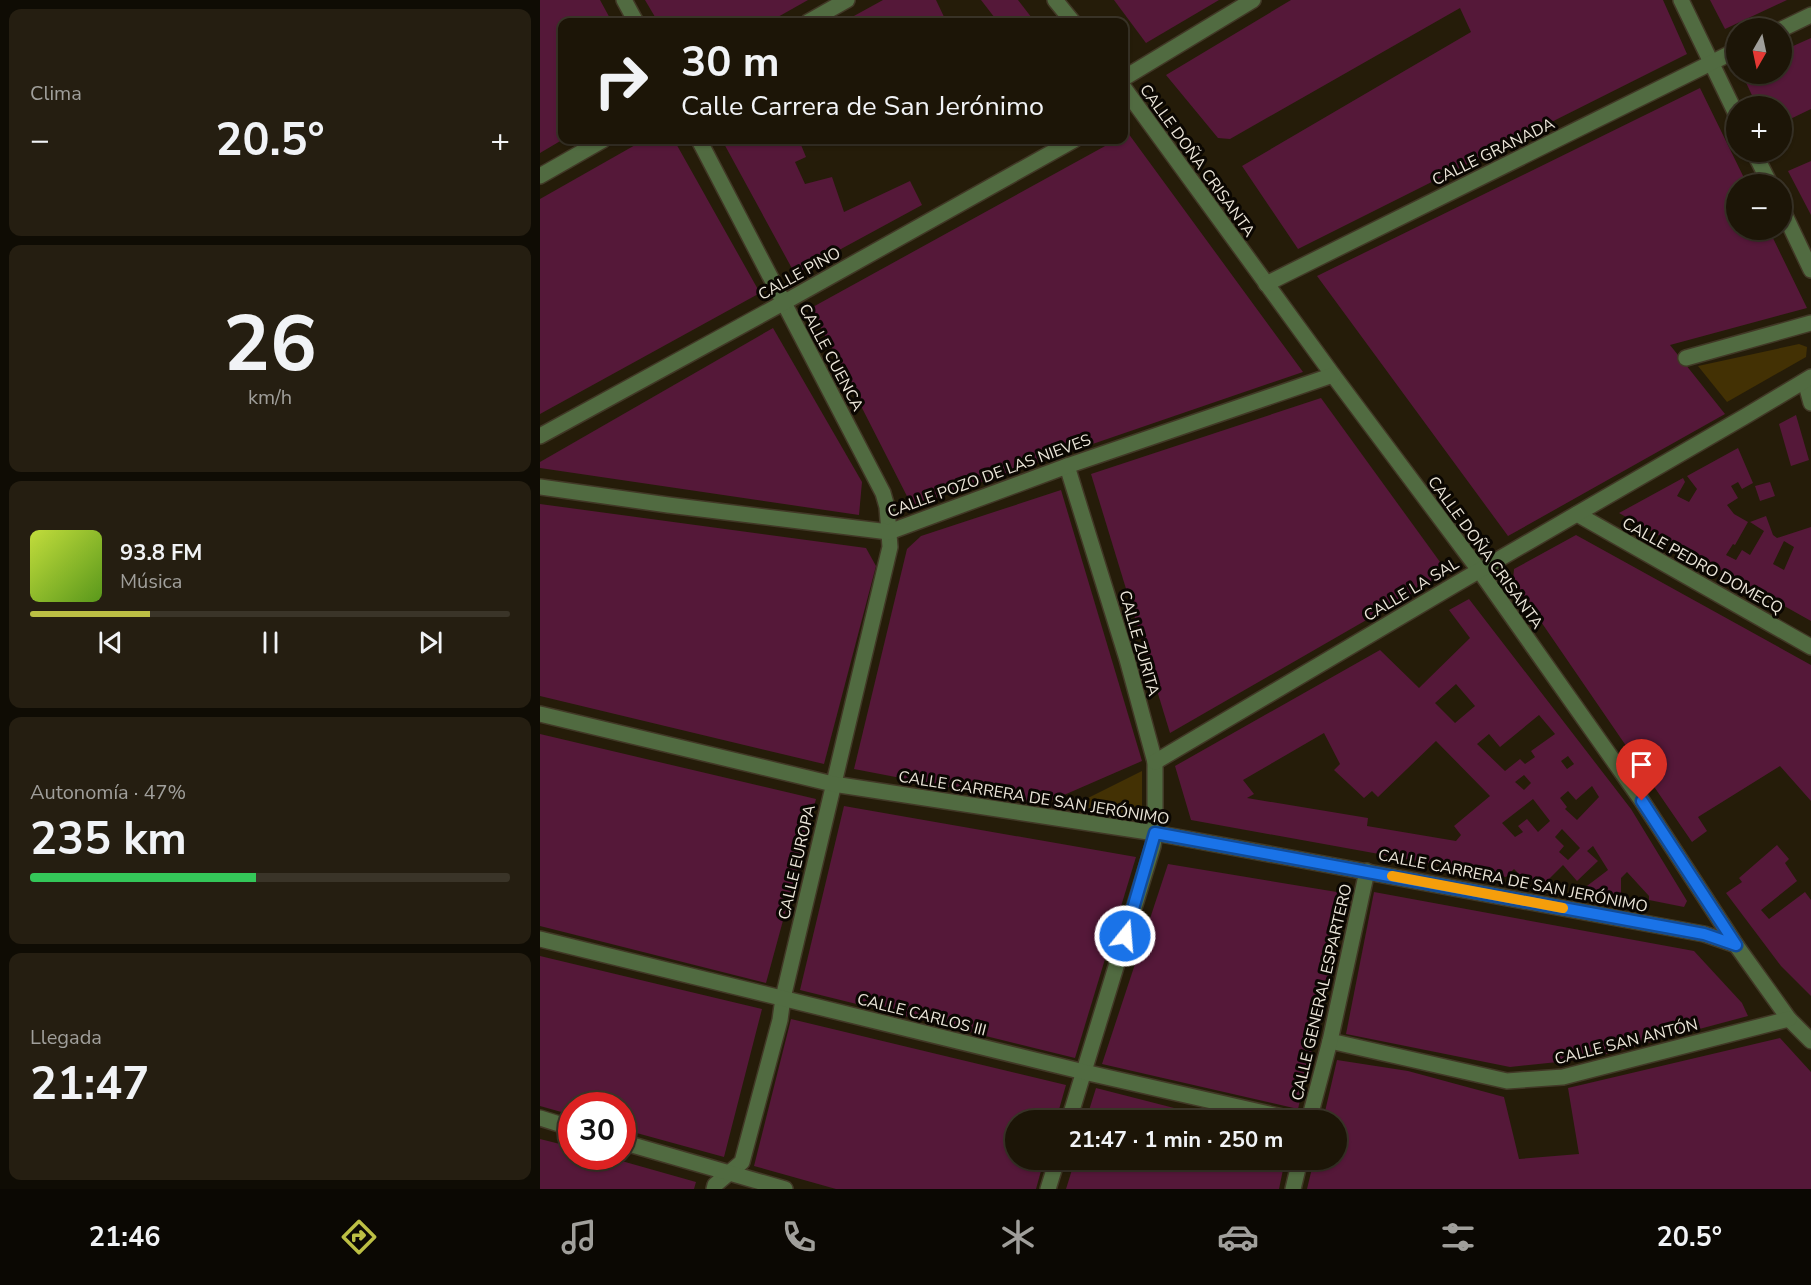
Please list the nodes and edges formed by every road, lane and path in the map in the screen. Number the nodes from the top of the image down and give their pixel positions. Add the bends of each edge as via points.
1 (624, 0) edge
2 (847, 0) edge
3 (1055, 0) edge
4 (1253, 0) edge
5 (1681, 0) edge
6 (1811, 15) edge
7 (634, 18) edge
8 (815, 18) edge
9 (1069, 18) edge
10 (1792, 24) edge
11 (1726, 56) edge
12 (1712, 63) junction
13 (1128, 76) edge
14 (1728, 96) edge
15 (1130, 107) edge
16 (596, 144) edge
17 (701, 144) edge
18 (1067, 144) edge
19 (540, 176) edge
20 (1792, 230) edge
21 (1811, 270) edge
22 (1266, 284) junction
23 (783, 303) junction
24 (1811, 323) edge
25 (1686, 358) dead end
26 (1333, 375) junction
27 (1808, 379) edge
28 (1811, 403) edge
29 (540, 436) edge
30 (1067, 466) junction
31 (540, 487) edge
32 (1577, 514) junction
33 (889, 532) junction
34 (1479, 570) junction
35 (1811, 647) edge
36 (540, 714) edge
37 (1155, 762) junction
38 (833, 784) junction
39 (1155, 833) junction
40 (1367, 871) junction
41 (540, 939) edge
42 (1736, 945) junction
43 (783, 998) junction
44 (1789, 1019) junction
45 (1330, 1041) junction
46 (1811, 1041) edge
47 (1084, 1072) junction
48 (1072, 1110) edge
49 (1252, 1110) edge
50 (1312, 1110) edge
51 (540, 1118) edge
52 (558, 1124) edge
53 (636, 1146) edge
54 (1055, 1170) edge
55 (1298, 1170) edge
56 (730, 1173) junction
57 (714, 1189) edge
58 (785, 1189) edge
59 (1048, 1189) edge
60 (1293, 1189) edge

1 - 7 street
2 - 8 street
3 - 9 street
4 - 13 street
5 - 12 street
6 - 10 street
11 - 12 street, CALLE GRANADA
12 - 14 street
12 - 22 street, CALLE GRANADA
15 - 22 street, CALLE DOÑA CRISANTA
16 - 19 street
17 - 23 street, CALLE CUENCA
18 - 23 street, CALLE PINO
20 - 21 street
22 - 26 street, CALLE DOÑA CRISANTA
23 - 29 street, CALLE PINO
23 - 33 street, CALLE CUENCA via 883,493
24 - 25 street
26 - 30 street, CALLE POZO DE LAS NIEVES
26 - 34 street, CALLE DOÑA CRISANTA
27 - 28 street
27 - 32 street, CALLE LA SAL
30 - 33 street, CALLE POZO DE LAS NIEVES
30 - 37 street, CALLE ZURITA
31 - 33 street, CALLE POZO DE LAS NIEVES
32 - 34 street, CALLE LA SAL
32 - 35 street, CALLE PEDRO DOMECQ
33 - 38 street, CALLE EUROPA via 889,554
34 - 37 street, CALLE LA SAL
34 - 42 street, CALLE DOÑA CRISANTA via 1642,801
36 - 38 street, CALLE CARRERA DE SAN JERÓNIMO
37 - 39 street, CALLE ZURITA
38 - 39 street, CALLE CARRERA DE SAN JERÓNIMO
38 - 43 street, CALLE EUROPA
39 - 40 street, CALLE CARRERA DE SAN JERÓNIMO
39 - 47 street, CALLE ZURITA
40 - 42 street, CALLE CARRERA DE SAN JERÓNIMO via 1704,934
40 - 45 street, CALLE GENERAL ESPARTERO
41 - 43 street, CALLE CARLOS III
42 - 44 street, CALLE DOÑA CRISANTA
43 - 47 street, CALLE CARLOS III
43 - 56 street, CALLE EUROPA via 742,1162
44 - 45 street, CALLE SAN ANTÓN via 1563,1077 1507,1080
44 - 46 street, CALLE DOÑA CRISANTA
45 - 50 street, CALLE GENERAL ESPARTERO
47 - 48 street, CALLE ZURITA
47 - 49 street, CALLE CARLOS III
51 - 52 street
53 - 56 street
54 - 59 street
55 - 60 street
56 - 57 street, CALLE EUROPA
56 - 58 street

